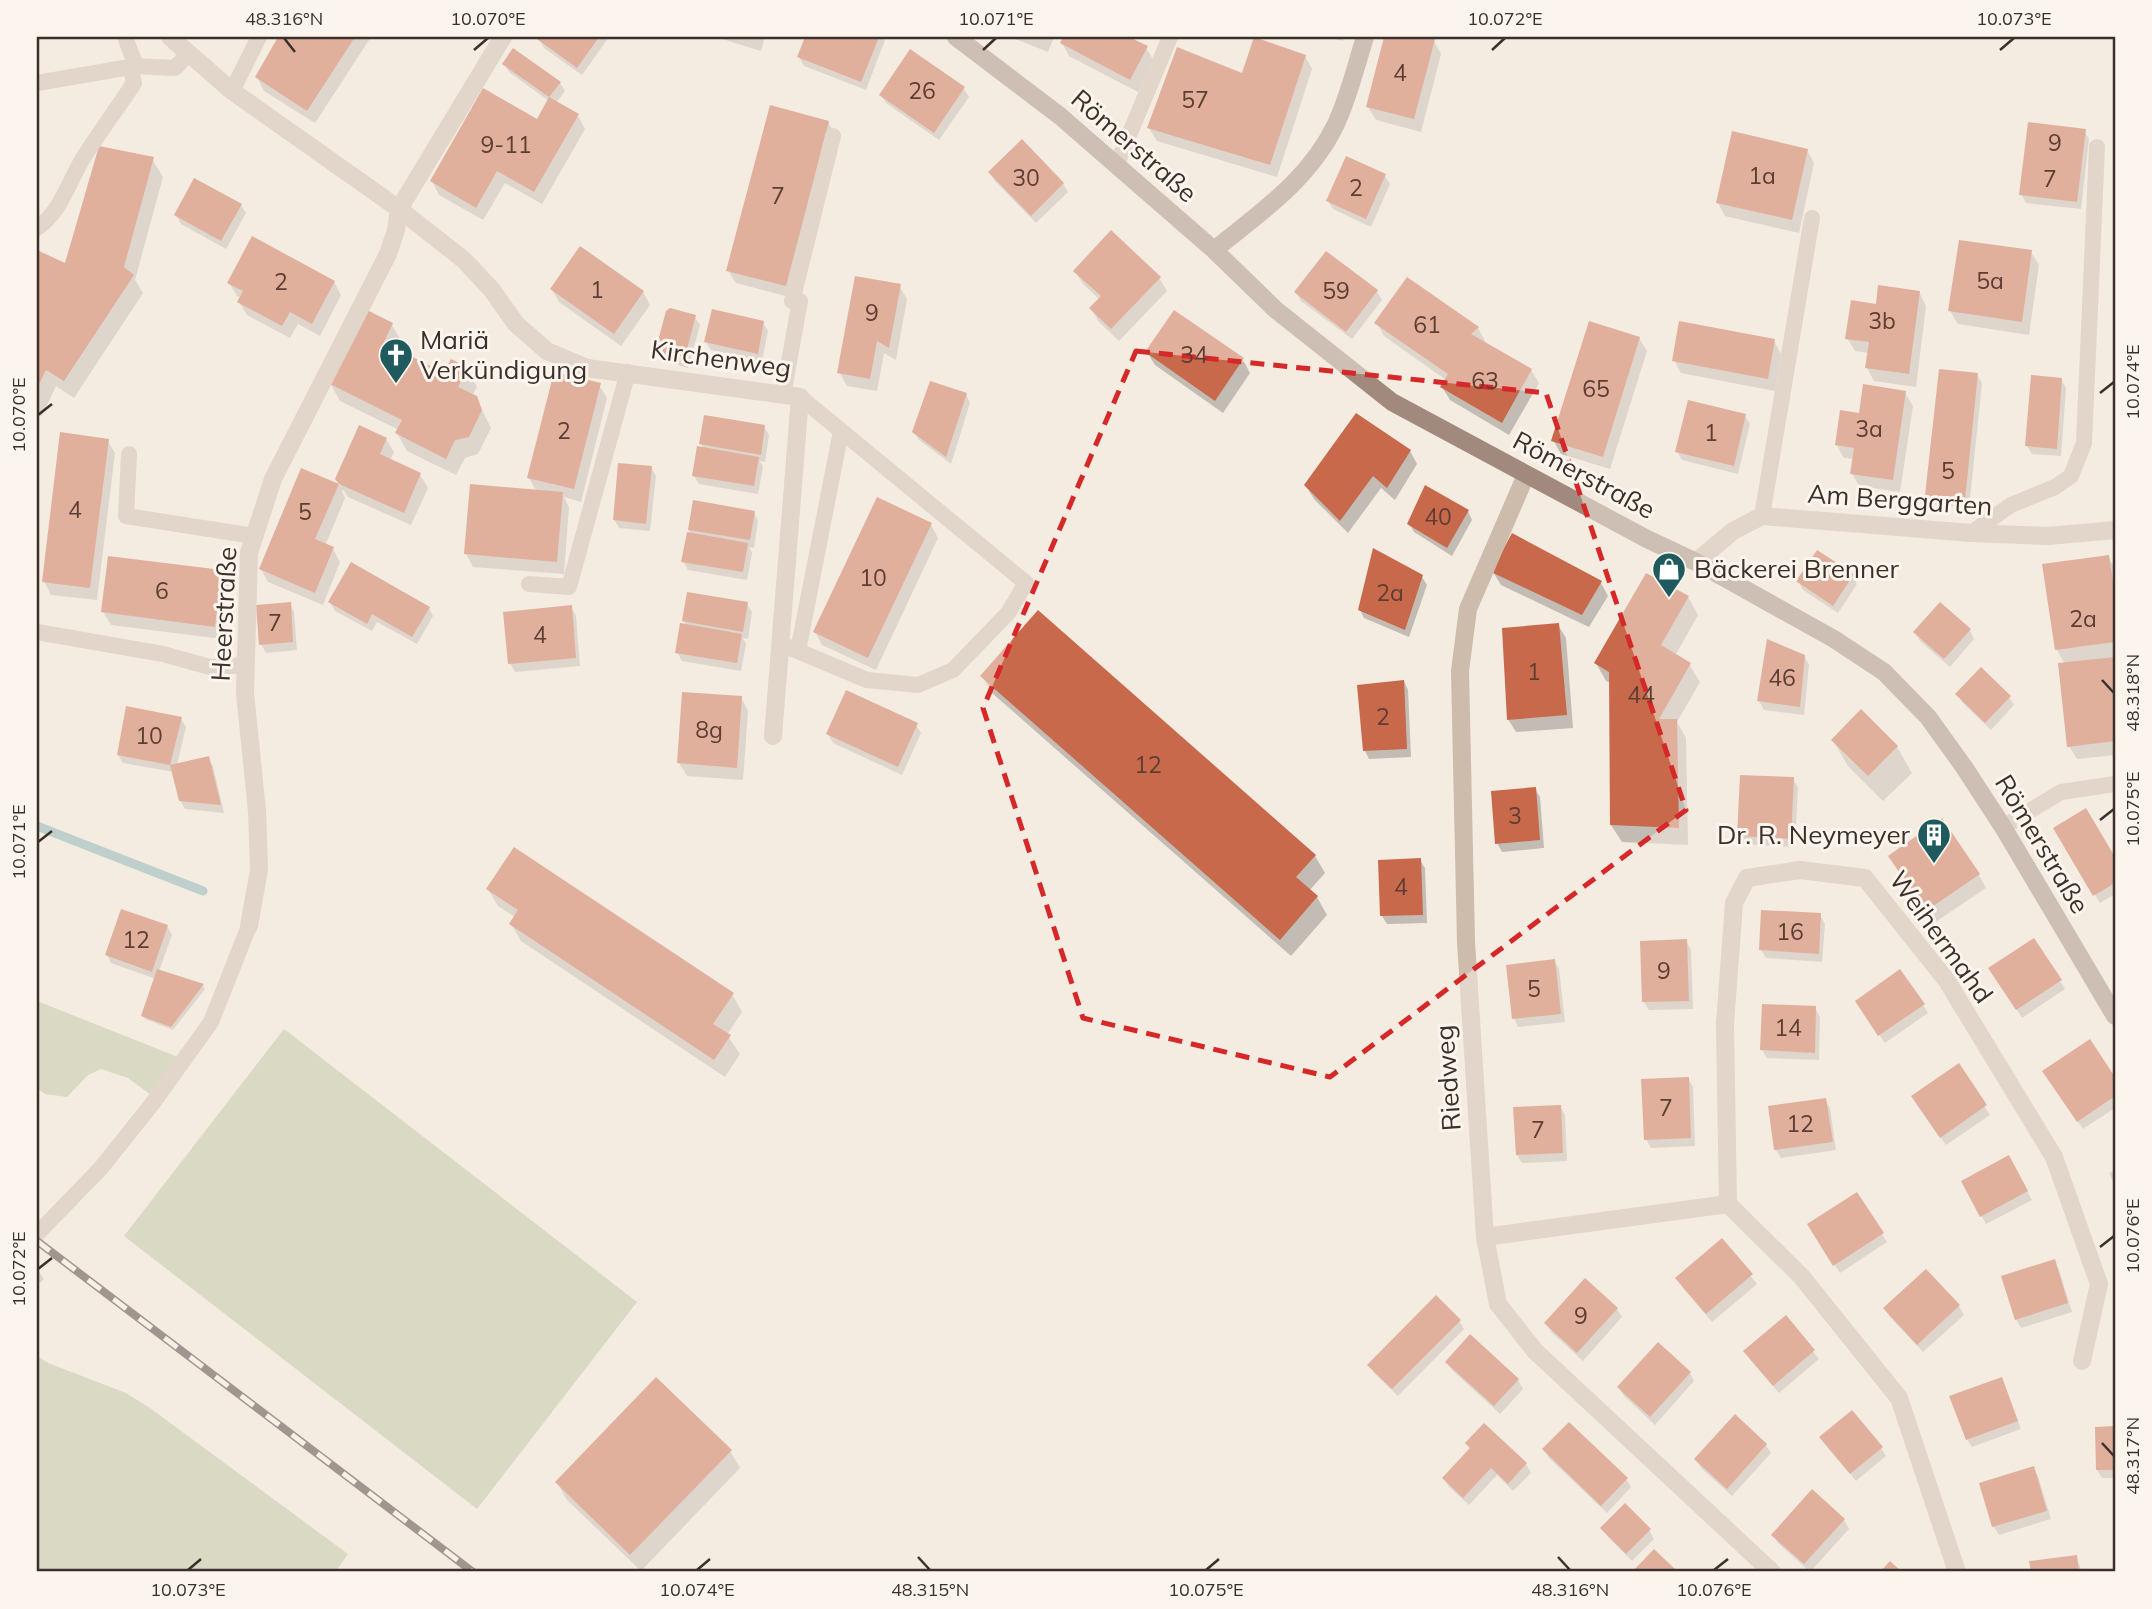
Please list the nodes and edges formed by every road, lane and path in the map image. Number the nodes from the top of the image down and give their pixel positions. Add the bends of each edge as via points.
1 (125, 37) edge
2 (170, 37) edge
3 (259, 37) edge
4 (503, 37) edge
5 (956, 37) edge
6 (1170, 37) edge
7 (1364, 37) edge
8 (189, 53) junction
9 (133, 67) junction
10 (37, 83) edge
11 (232, 91) junction
12 (834, 136) dead end
13 (2097, 147) dead end
14 (1117, 164) junction
15 (399, 209) junction
16 (1812, 218) dead end
17 (37, 228) edge
18 (1214, 250) junction
19 (628, 372) junction
20 (791, 396) junction
21 (841, 431) junction
22 (129, 454) dead end
23 (1526, 475) junction
24 (1762, 516) junction
25 (2115, 530) edge
26 (1971, 533) junction
27 (254, 536) junction
28 (1696, 562) junction
29 (529, 584) dead end
30 (37, 632) edge
31 (781, 644) junction
32 (798, 651) junction
33 (246, 665) junction
34 (774, 736) dead end
35 (2115, 784) edge
36 (2003, 827) junction
37 (249, 926) joint
38 (2115, 1016) edge
39 (1728, 1205) junction
40 (37, 1234) edge
41 (1485, 1237) junction
42 (2082, 1360) dead end
43 (1772, 1572) edge
44 (1957, 1572) edge

1 - 9 lane
2 - 8 street, Kirchenweg
3 - 11 lane
4 - 15 street, Heerstraße
5 - 14 main road, Römerstraße
6 - 14 lane
7 - 18 main road via 1325,144 1280,197
8 - 9 lane via 175,68
8 - 11 street, Kirchenweg
9 - 10 lane
9 - 17 lane via 134,83 82,160 64,196
11 - 15 street, Kirchenweg
12 - 20 lane via 792,300 800,302
13 - 26 lane via 2084,443 2071,475 2056,487 2011,505
14 - 18 main road, Römerstraße
15 - 19 street, Kirchenweg via 464,260 516,324 547,351 587,368
15 - 27 street, Heerstraße via 388,254 273,479
16 - 24 lane
18 - 23 main road, Römerstraße via 1276,310 1392,402
19 - 20 street, Kirchenweg
19 - 29 lane via 569,587
20 - 21 lane
20 - 31 street, Kirchenweg
21 - 32 lane
21 - 32 lane via 1026,583 1008,613 953,670 918,685 867,680
22 - 27 lane via 125,516
23 - 28 main road, Römerstraße
23 - 41 street, Riedweg via 1468,609 1460,671 1466,942
24 - 26 street, Am Berggarten
24 - 28 street via 1733,531
25 - 26 street, Am Berggarten via 2048,536
27 - 33 street, Heerstraße via 248,553
28 - 36 main road, Römerstraße via 1834,639 1884,673 1928,717
30 - 33 lane via 210,667
31 - 32 lane
31 - 34 street, Kirchenweg
33 - 37 street, Heerstraße via 259,870
35 - 36 lane via 2061,792
36 - 38 main road, Römerstraße
37 - 40 lane via 211,1022 101,1168
39 - 41 street
39 - 42 street, Weihermahd via 1725,1024 1734,903 1746,878 1800,870 1865,878 1947,981 2054,1157 2099,1284
39 - 44 street via 1801,1276 1899,1398
41 - 43 street, Riedweg via 1498,1304 1535,1351

